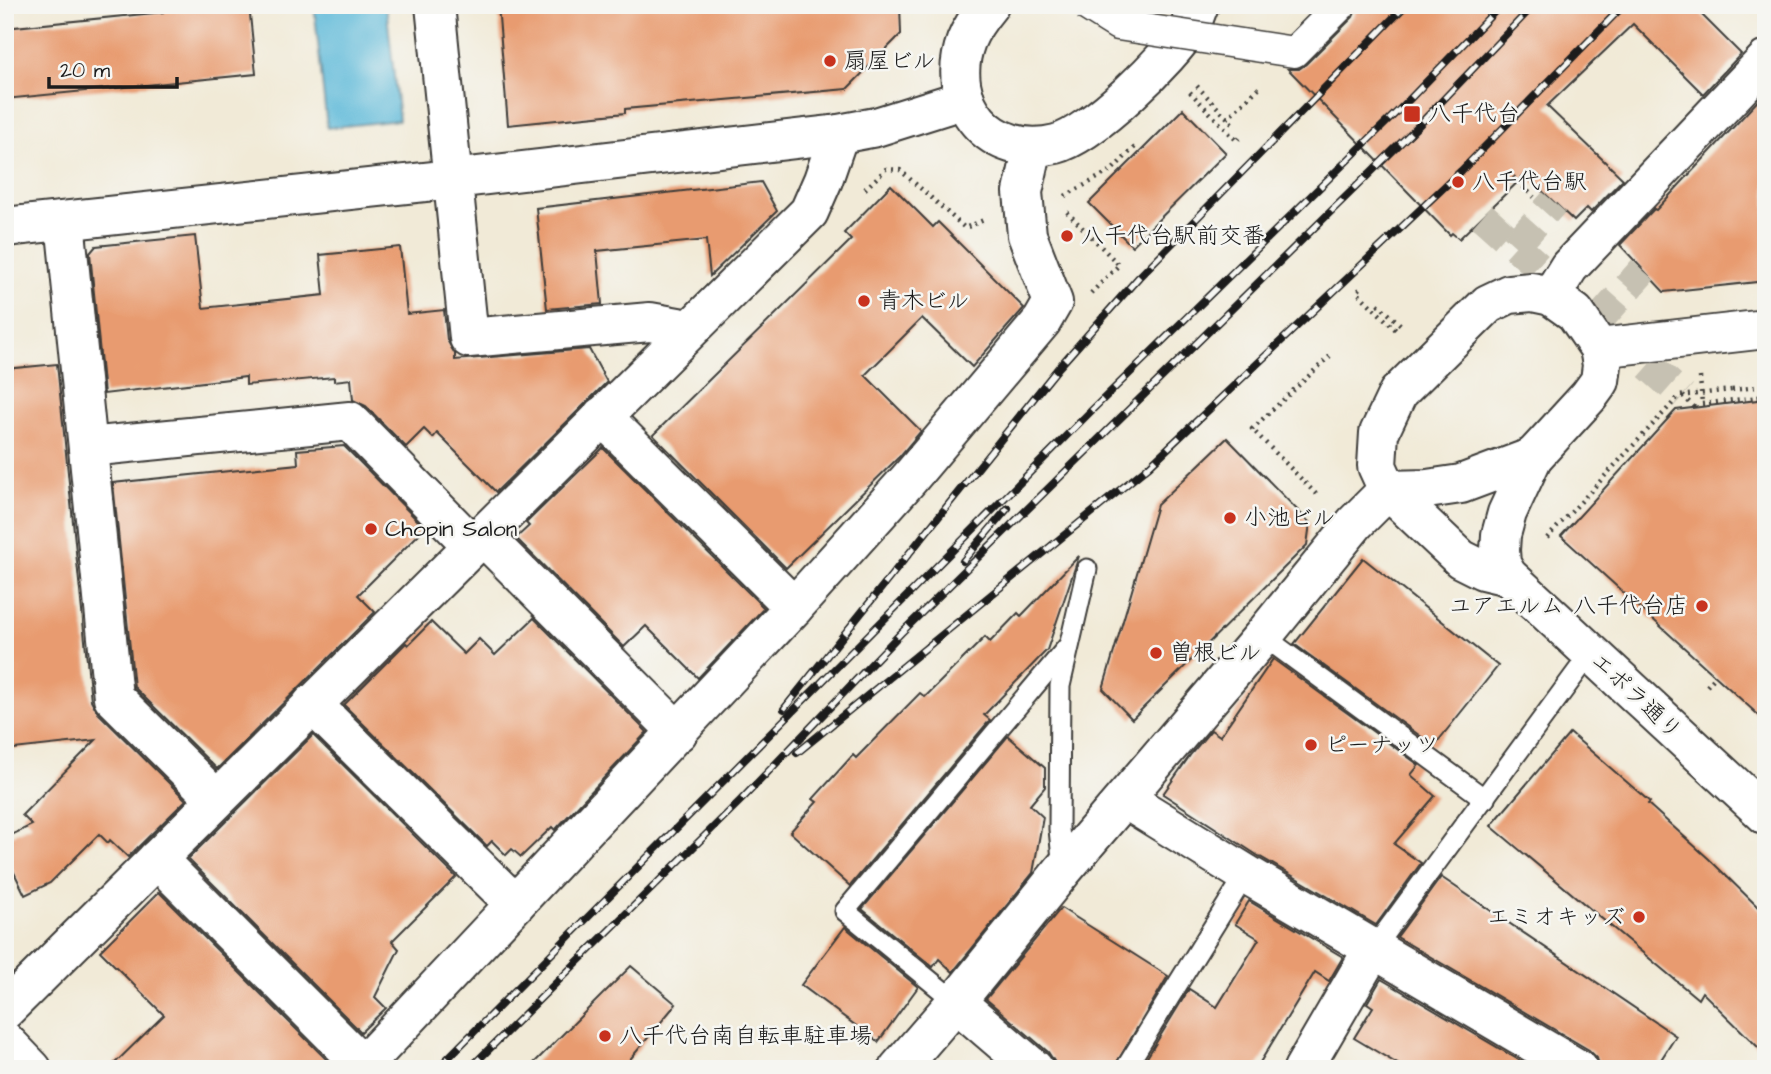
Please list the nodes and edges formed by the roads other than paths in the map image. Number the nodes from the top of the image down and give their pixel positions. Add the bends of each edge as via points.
1 (435, 5) edge
2 (989, 5) edge
3 (1086, 5) edge
4 (1199, 5) edge
5 (1342, 5) edge
6 (1763, 50) edge
7 (965, 99) junction
8 (839, 134) junction
9 (1033, 147) junction
10 (453, 179) junction
11 (65, 221) junction
12 (5, 227) edge
13 (1551, 296) junction
14 (688, 329) junction
15 (1766, 329) edge
16 (1599, 348) junction
17 (602, 416) junction
18 (88, 447) junction
19 (1533, 457) junction
20 (1388, 490) junction
21 (477, 540) junction
22 (1087, 569) dead end
23 (1508, 576) junction
24 (794, 607) junction
25 (1263, 636) junction
26 (1069, 645) junction
27 (1590, 654) junction
28 (312, 704) junction
29 (678, 732) junction
30 (216, 799) junction
31 (1125, 799) junction
32 (1485, 799) junction
33 (1766, 815) edge
34 (157, 859) junction
35 (1063, 870) junction
36 (1246, 874) junction
37 (514, 904) junction
38 (1373, 949) junction
39 (956, 1002) junction
40 (5, 1010) edge
41 (5, 1041) edge
42 (362, 1067) edge
43 (33, 1069) edge
44 (898, 1069) edge
45 (1034, 1069) edge
46 (1125, 1069) edge
47 (1303, 1069) edge
48 (1578, 1069) edge

1 - 10 street
2 - 7 street via 965,42 961,83
3 - 5 street, bridge via 1118,25 1294,52
4 - 9 street via 1176,45 1104,114 1058,144
6 - 13 street via 1665,150 1569,267
7 - 8 street
7 - 9 street via 986,131 1008,143
8 - 10 street
8 - 14 street via 809,212
9 - 24 street via 1023,192 1027,235 1053,302 927,458
10 - 11 street
10 - 14 street via 470,338 650,322
11 - 12 street
11 - 18 street
13 - 16 street via 1575,313
13 - 20 street via 1509,294 1488,304 1398,393 1379,433 1377,466
14 - 17 street
15 - 16 street
16 - 19 street via 1600,381
17 - 21 street
17 - 24 street
18 - 21 street via 350,421
18 - 30 street via 113,697
19 - 20 street via 1461,484
19 - 23 street via 1501,535 1501,564
20 - 23 street via 1461,559
20 - 25 street via 1355,523
21 - 28 street
21 - 29 street
22 - 26 lane
23 - 27 street, エポラ通り
24 - 29 street
25 - 31 street
25 - 32 lane
26 - 35 lane via 1060,686
26 - 39 lane via 845,911
27 - 32 lane
27 - 33 street, エポラ通り
28 - 30 street
28 - 37 street
29 - 37 street
30 - 34 street
31 - 35 street
31 - 36 street
32 - 38 lane
34 - 40 street
34 - 42 street
35 - 39 street
36 - 38 street
36 - 46 lane
37 - 42 street
38 - 47 street
38 - 48 street
39 - 44 street
39 - 45 street
41 - 43 street

